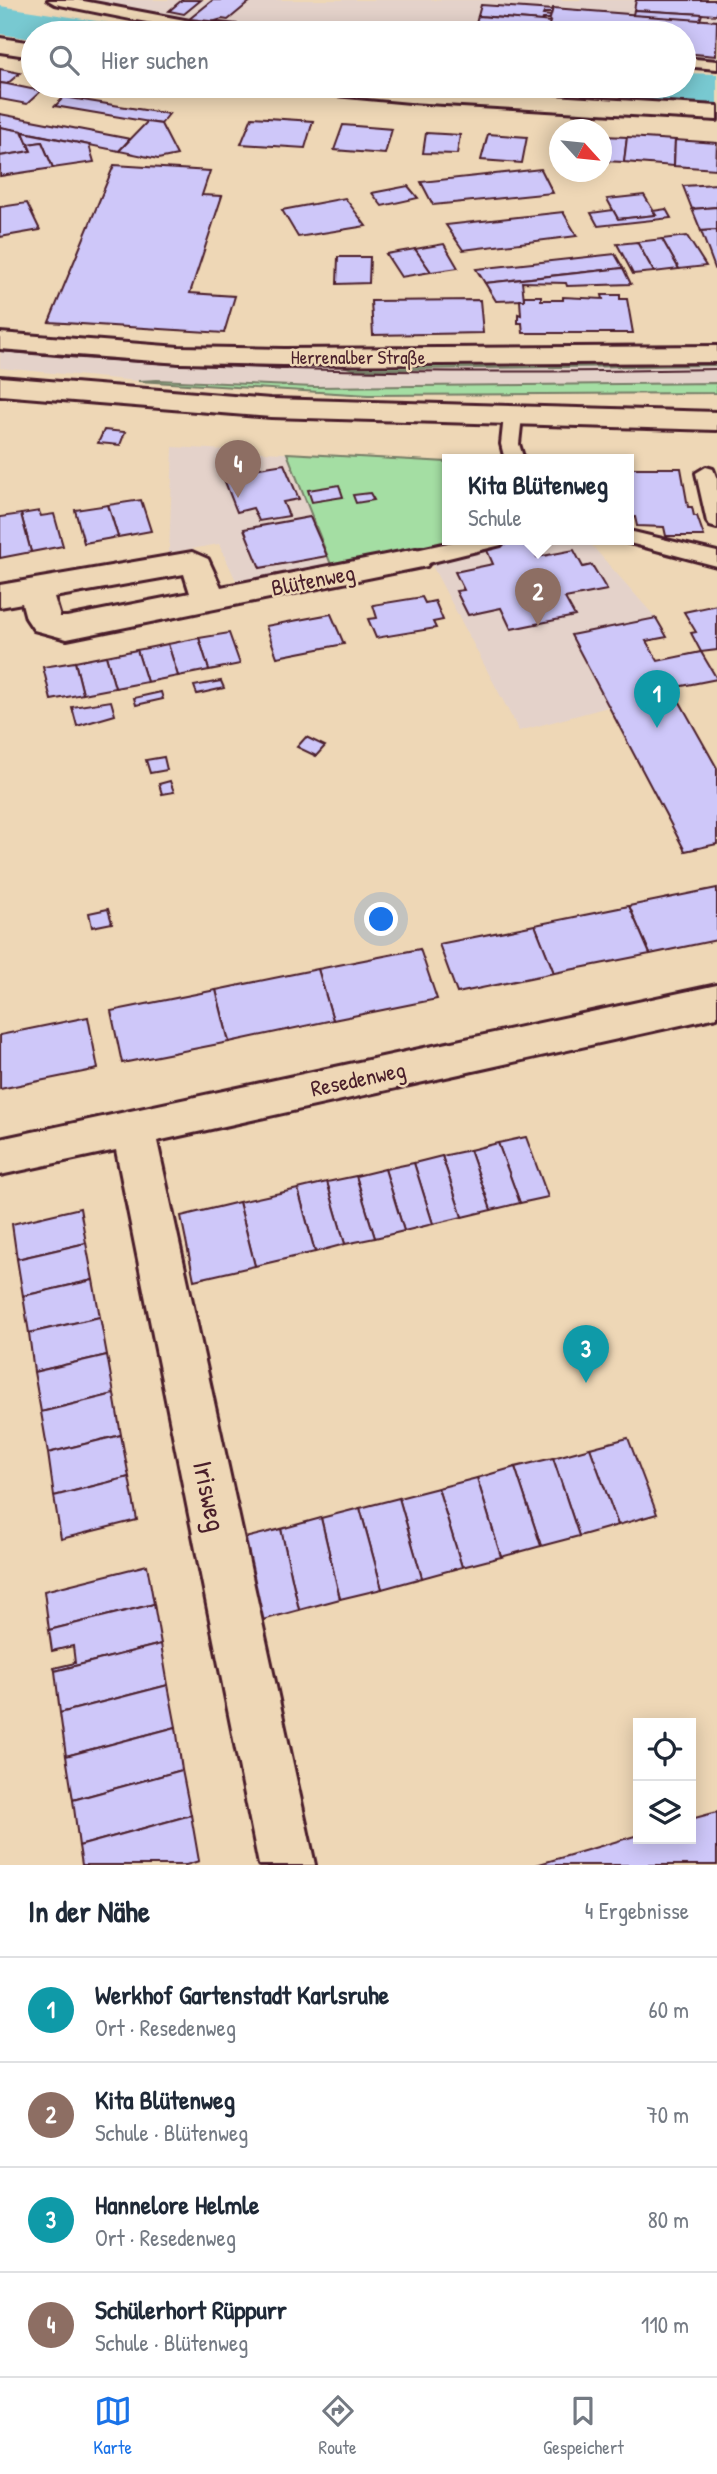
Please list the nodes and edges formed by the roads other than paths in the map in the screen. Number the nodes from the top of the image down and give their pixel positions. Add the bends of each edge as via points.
1 (55, 0) edge
2 (168, 21) edge
3 (0, 45) edge
4 (21, 48) edge
5 (696, 63) edge
6 (717, 65) edge
7 (458, 98) edge
8 (717, 113) edge
9 (0, 341) edge
10 (717, 354) edge
11 (0, 386) edge
12 (717, 404) edge
13 (480, 415) junction
14 (513, 416) junction
15 (717, 421) edge
16 (513, 454) edge
17 (706, 473) dead end
18 (717, 522) edge
19 (634, 538) edge
20 (470, 545) edge
21 (416, 559) joint
22 (717, 559) edge
23 (36, 590) junction
24 (0, 596) edge
25 (209, 600) junction
26 (717, 1000) edge
27 (133, 1128) junction
28 (0, 1157) edge
29 (287, 1865) edge

1 - 2 lane
3 - 4 street
5 - 6 lane
7 - 8 street
9 - 10 street, Herrenalber Straße via 285,358
11 - 13 street via 271,408
12 - 13 street
13 - 14 street
14 - 15 street
14 - 16 lane
17 - 18 lane
19 - 22 lane
20 - 21 lane
21 - 25 street, Blütenweg
23 - 24 street
23 - 25 street via 192,562
23 - 25 street, Blütenweg via 43,621 55,628
26 - 27 street, Resedenweg
27 - 28 street, Resedenweg
27 - 29 street, Irisweg

